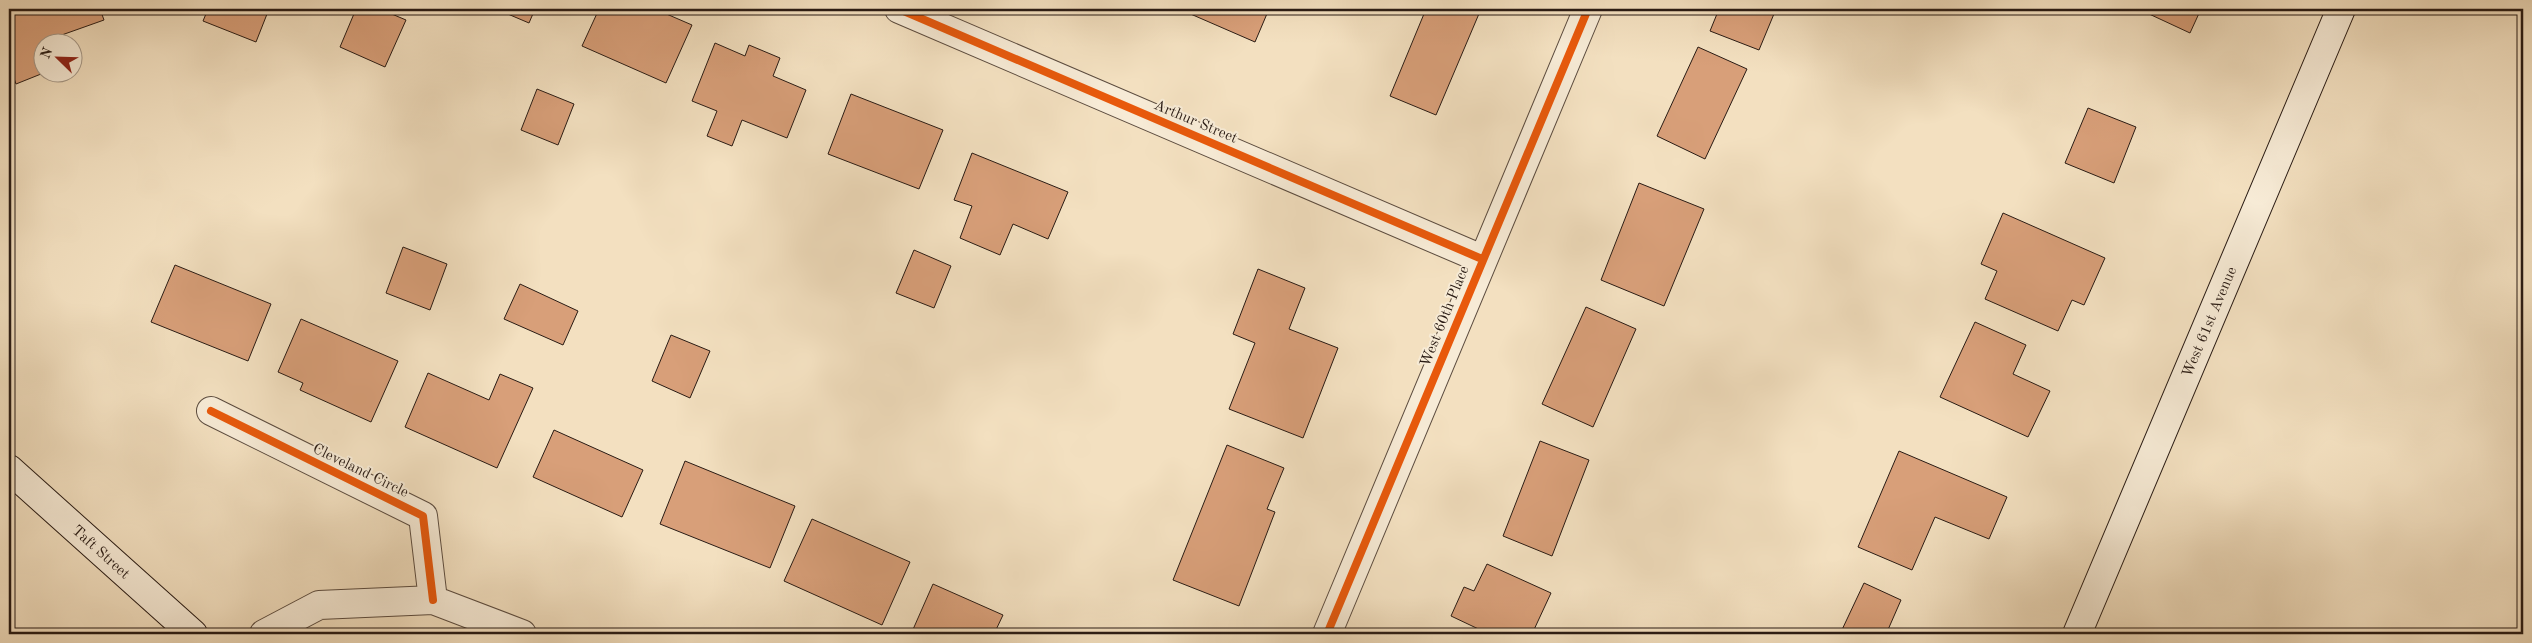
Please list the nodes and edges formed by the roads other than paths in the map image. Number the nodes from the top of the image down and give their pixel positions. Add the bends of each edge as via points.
1 (899, 9) edge
2 (1588, 9) edge
3 (2341, 9) edge
4 (1482, 259) junction
5 (211, 411) dead end
6 (9, 469) edge
7 (433, 600) junction
8 (193, 634) edge
9 (264, 634) edge
10 (522, 634) edge
11 (1328, 634) edge
12 (2077, 634) edge

1 - 4 street, Arthur Street
2 - 4 street, West 60th Place
3 - 12 street, West 61st Avenue
4 - 11 street, West 60th Place
5 - 7 street, Cleveland Circle via 423,516
6 - 8 street, Taft Street
7 - 9 street via 319,606
7 - 10 street

